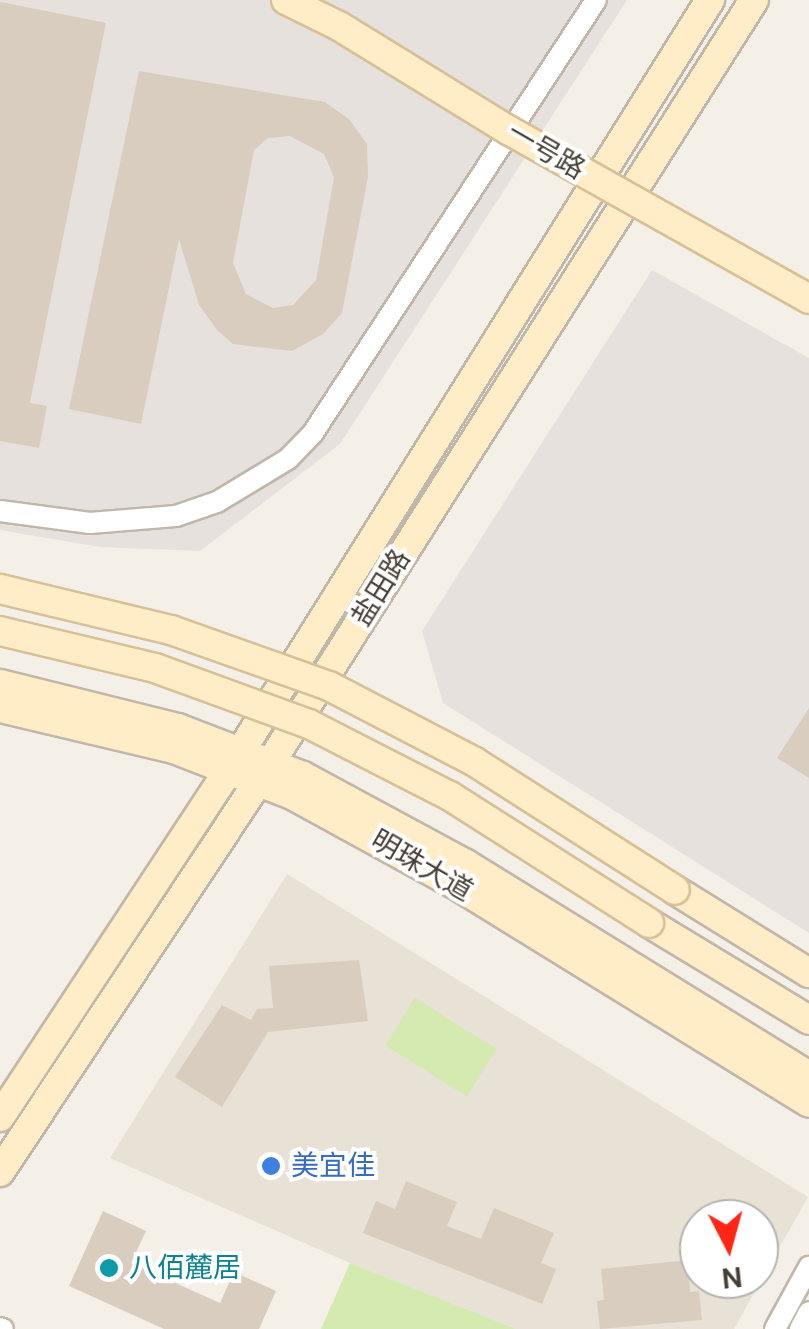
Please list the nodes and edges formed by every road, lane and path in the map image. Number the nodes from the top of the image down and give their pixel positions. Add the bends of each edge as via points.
1 (286, 0) edge
2 (596, 0) edge
3 (710, 0) edge
4 (754, 0) edge
5 (510, 131) junction
6 (809, 298) edge
7 (0, 511) edge
8 (0, 589) edge
9 (0, 631) edge
10 (0, 684) edge
11 (0, 708) edge
12 (235, 760) junction
13 (265, 771) junction
14 (809, 972) edge
15 (809, 1020) edge
16 (809, 1076) edge
17 (809, 1102) edge
18 (0, 1118) edge
19 (0, 1172) edge
20 (809, 1267) edge
21 (809, 1312) edge
22 (775, 1329) edge
23 (800, 1329) edge

1 - 5 street, 一号路, bridge
2 - 5 street
3 - 12 street, 盐田路
4 - 13 street, 盐田路
5 - 6 street, 一号路, bridge
5 - 7 street via 313,433 288,458 252,484 176,516 90,523
8 - 14 street, bridge via 171,630 329,686 474,762
9 - 15 street, bridge via 156,668 309,724 450,796
10 - 12 street, 明珠大道 via 115,709
11 - 12 street, 明珠大道
12 - 13 street, 明珠大道
12 - 18 street, 盐田路
13 - 16 street, 明珠大道 via 466,864
13 - 17 street, 明珠大道
13 - 19 street, 盐田路
20 - 22 street
21 - 23 street

